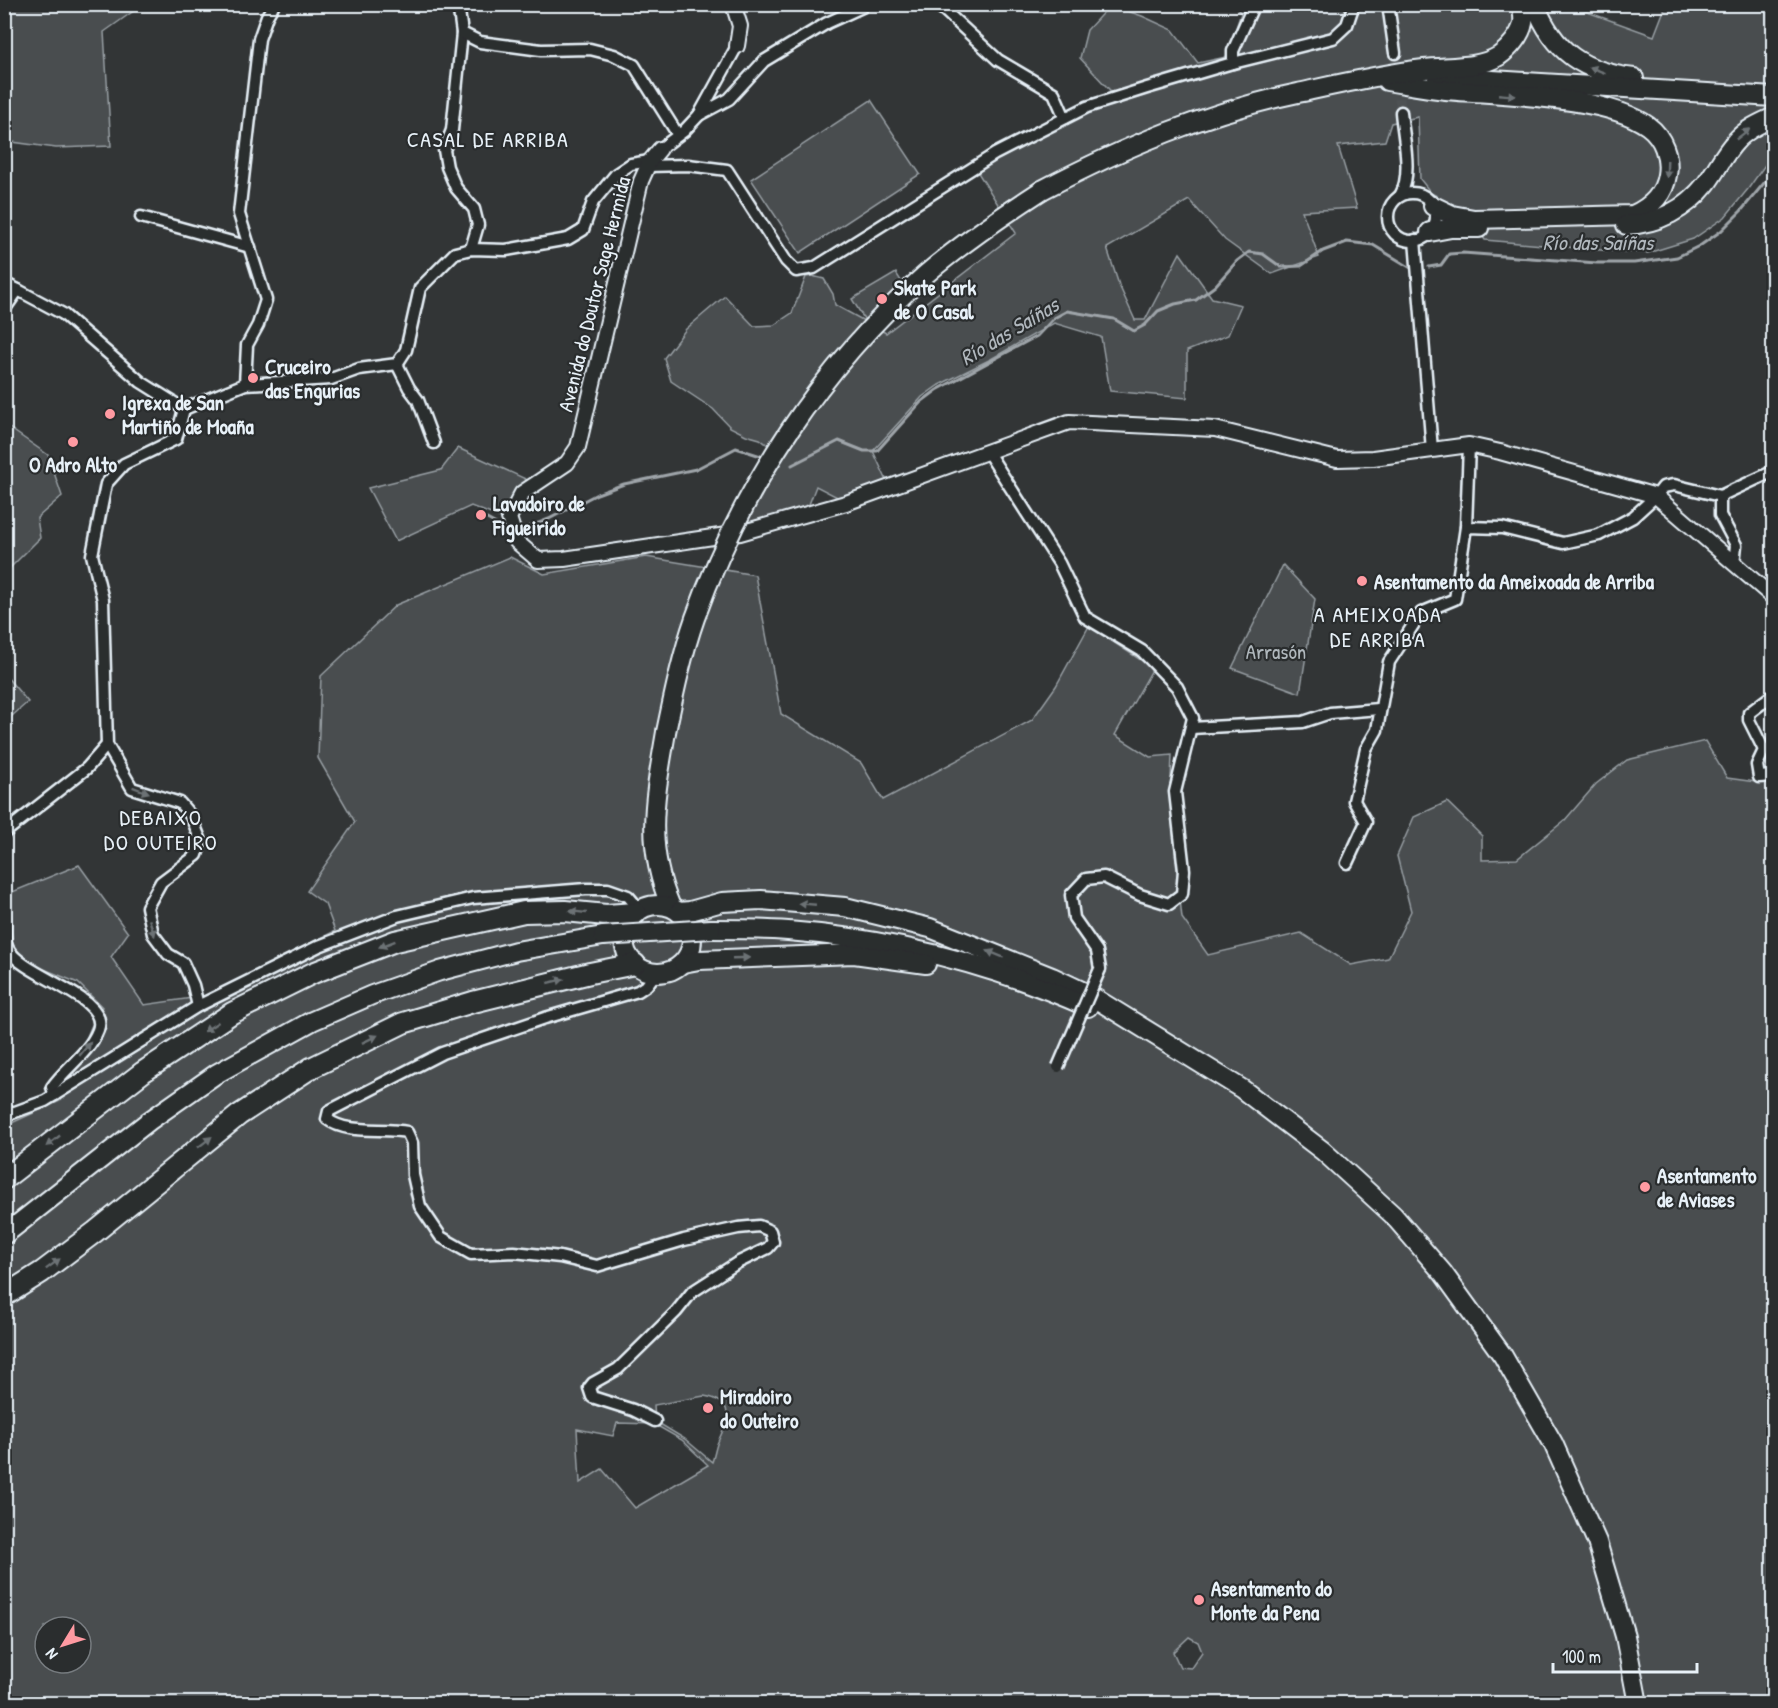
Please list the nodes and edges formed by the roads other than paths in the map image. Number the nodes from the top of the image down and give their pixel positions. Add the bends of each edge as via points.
1 (274, 4) edge
2 (458, 4) edge
3 (733, 4) edge
4 (864, 4) edge
5 (936, 4) edge
6 (1254, 4) edge
7 (1354, 4) edge
8 (1388, 4) edge
9 (1522, 4) edge
10 (1535, 4) edge
11 (462, 33) junction
12 (737, 46) joint
13 (1395, 54) tunnel mouth
14 (1233, 63) junction
15 (1386, 81) junction
16 (1340, 85) junction
17 (1716, 93) junction
18 (1773, 97) edge
19 (1401, 112) tunnel mouth
20 (699, 115) junction
21 (1773, 117) edge
22 (1065, 118) junction
23 (678, 135) junction
24 (660, 149) joint
25 (1406, 161) junction
26 (648, 164) junction
27 (1400, 196) junction
28 (1427, 201) junction
29 (141, 217) dead end
30 (1422, 236) junction
31 (249, 247) junction
32 (471, 249) junction
33 (4, 283) edge
34 (18, 290) junction
35 (4, 310) edge
36 (397, 364) junction
37 (245, 384) junction
38 (184, 409) junction
39 (434, 443) dead end
40 (1469, 445) junction
41 (1432, 450) junction
42 (987, 451) junction
43 (1773, 471) edge
44 (1656, 496) junction
45 (1720, 496) junction
46 (1467, 527) junction
47 (1734, 564) junction
48 (1773, 598) edge
49 (1773, 694) edge
50 (1380, 709) junction
51 (1191, 728) junction
52 (107, 745) junction
53 (1773, 777) edge
54 (4, 833) edge
55 (1347, 863) dead end
56 (657, 867) junction
57 (642, 909) junction
58 (675, 910) junction
59 (4, 917) edge
60 (683, 963) junction
61 (634, 964) junction
62 (656, 974) junction
63 (1080, 1003) junction
64 (198, 1006) junction
65 (1158, 1038) junction
66 (1058, 1067) dead end
67 (55, 1095) junction
68 (4, 1116) edge
69 (4, 1179) edge
70 (4, 1235) edge
71 (4, 1296) edge
72 (655, 1421) dead end
73 (1638, 1704) edge

1 - 31 street via 259,39 239,214
2 - 11 street
3 - 12 street, Avenida do Doutor Sage Hermida via 740,26
4 - 20 street via 764,61 729,99
5 - 22 street via 998,60 1054,93
6 - 14 street via 1233,51
7 - 14 street via 1347,25 1333,38
8 - 13 street
9 - 16 highway via 1523,23 1514,42 1500,55 1481,64 1422,69
17 -> 10 highway via 1615,76 1580,63 1546,30
11 - 23 street via 480,42 541,50 590,49 624,60 634,65
11 - 32 street via 452,130 444,150 456,188 474,209 478,225
12 - 20 street, Avenida do Doutor Sage Hermida
14 - 22 street via 1147,87
15 - 16 highway
15 - 17 highway via 1460,78
15 -> 28 highway via 1583,103 1623,113 1650,128 1666,151 1667,177 1655,202 1633,214 1474,219 1452,215
16 - 56 highway, bridge via 1177,127 1042,190 925,276 852,350 788,432 744,506 695,619 666,732 653,817
17 - 18 highway
19 - 25 street
20 - 23 street, Avenida do Doutor Sage Hermida
30 -> 21 highway via 1451,228 1638,225 1667,216 1706,184 1736,140
22 - 26 street via 995,154 814,268 796,271 727,170
23 - 24 street, Avenida do Doutor Sage Hermida
24 - 26 street, Avenida do Doutor Sage Hermida
25 - 27 street
25 - 28 street via 1415,187
26 - 32 street via 631,164 616,174 593,202 583,230 568,240 506,250
26 - 42 street, Avenida do Doutor Sage Hermida via 578,447 567,463 522,493 509,518 517,542 538,560 740,533 846,503
27 - 28 street via 1410,193
27 - 30 street via 1390,209 1389,224 1399,237
28 - 30 street via 1436,220
29 - 31 street
30 - 41 street
31 - 37 street via 266,300 247,345
32 - 36 street via 455,253 420,288 406,350
33 - 34 street
34 - 35 street
34 - 38 street via 63,314 141,381
36 - 37 street via 359,369 331,379
36 - 39 street via 418,400
37 - 38 street
38 - 52 street via 176,439 124,464 104,482 92,555 103,600
40 - 41 street
40 - 44 street
40 - 46 street
41 - 42 street via 1337,459 1215,429 1069,422
42 - 51 street via 1059,563 1085,617 1142,651 1177,687 1192,718
43 - 45 street
44 - 45 street via 1663,487 1674,485
44 - 46 street via 1633,517 1599,535 1563,543 1502,528
44 - 47 street
45 - 47 street via 1720,515 1736,544
46 - 50 street via 1455,599 1421,613 1389,662
47 - 48 street
49 - 53 street via 1749,713 1764,750 1757,765 1759,777
50 - 51 street via 1330,712 1303,723
50 - 55 street via 1354,801 1366,822
51 - 66 street, bridge via 1175,792 1184,870 1182,894 1169,904 1104,877 1086,879 1071,895 1074,918 1098,951 1100,969
52 - 54 street via 87,768
52 -> 64 street via 132,788 180,803 191,816 201,841 197,855 161,882 147,907 153,934 168,954 183,963
56 - 57 highway via 656,881
56 - 58 highway
57 - 58 highway via 660,905
57 - 61 highway via 628,921 624,932 624,944
57 - 64 street via 628,896 608,888 473,898 397,916 319,946
57 -> 69 highway via 606,915 524,912 395,941 313,973 232,1013 142,1072
58 - 60 highway via 690,927 692,936 692,946
65 -> 58 highway via 1088,994 930,928 845,908 761,900
67 -> 59 street via 52,1087 59,1076 90,1045 99,1028 97,1012 87,1001 32,971 14,956 5,941
60 - 62 highway
60 -> 63 highway via 854,954 942,966
61 - 62 highway
71 -> 61 highway via 95,1232 239,1115 311,1068 403,1023 473,1002
62 - 72 street via 638,991 442,1053 329,1111 327,1119 371,1131 407,1132 412,1143 413,1175 420,1206 441,1238 471,1254 514,1252 597,1266 738,1228 759,1226 770,1231 773,1242 768,1248 692,1292 618,1369 589,1388 592,1397
63 - 65 highway
63 - 70 highway, bridge via 963,961 874,941 788,931 711,929 603,936 516,951 440,971 372,995 312,1021 216,1074 149,1121
64 - 67 street
65 - 73 highway via 1242,1089 1323,1151 1393,1215 1443,1273 1503,1356 1553,1443 1597,1542 1625,1636
67 - 68 street

